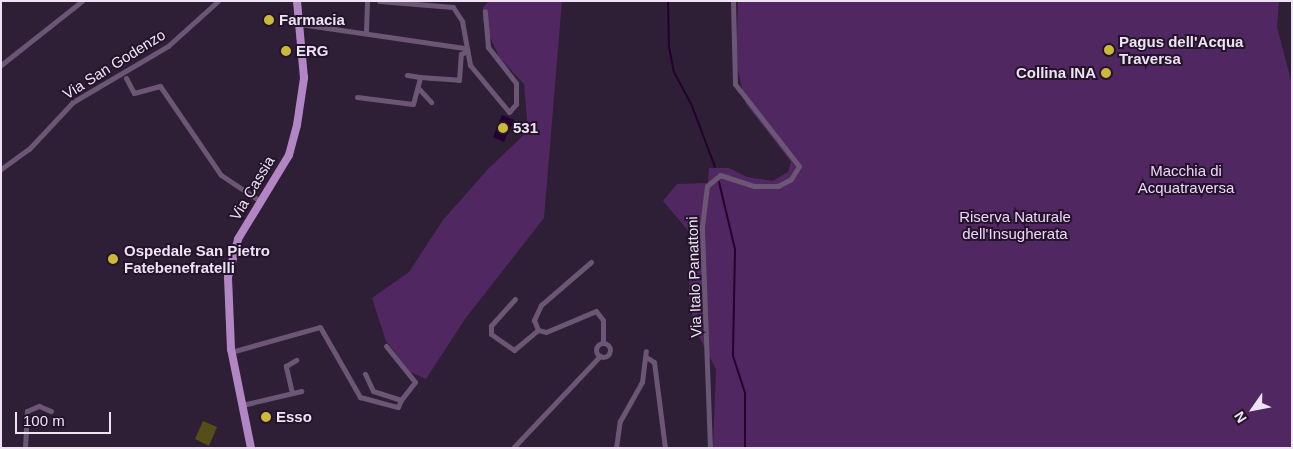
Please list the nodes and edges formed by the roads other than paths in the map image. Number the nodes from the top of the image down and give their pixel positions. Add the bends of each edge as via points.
1 (82, 1) edge
2 (218, 1) edge
3 (297, 1) edge
4 (367, 1) edge
5 (379, 1) edge
6 (733, 1) edge
7 (484, 11) dead end
8 (300, 24) junction
9 (366, 31) junction
10 (465, 50) junction
11 (1, 65) edge
12 (407, 75) dead end
13 (420, 77) junction
14 (126, 78) dead end
15 (418, 89) junction
16 (357, 96) dead end
17 (431, 102) dead end
18 (1, 169) edge
19 (260, 201) junction
20 (591, 262) dead end
21 (515, 299) dead end
22 (538, 330) junction
23 (603, 343) junction
24 (386, 346) dead end
25 (646, 351) dead end
26 (231, 352) junction
27 (600, 356) junction
28 (646, 357) junction
29 (296, 360) dead end
30 (366, 374) dead end
31 (302, 391) dead end
32 (292, 393) junction
33 (401, 400) junction
34 (242, 405) junction
35 (51, 411) dead end
36 (25, 448) edge
37 (251, 448) edge
38 (513, 448) edge
39 (616, 448) edge
40 (665, 448) edge
41 (710, 448) edge

1 - 11 street
2 - 18 street, Via San Godenzo via 168,46 73,102 29,149
3 - 8 main road, Via Cassia
4 - 9 street
5 - 10 street via 453,8 462,21
6 - 41 street, Via Italo Panattoni via 735,84 799,163 793,177 778,186 754,186 724,176 711,179 702,226
7 - 10 street via 488,47 516,84 512,111 504,110 470,64
8 - 9 street
8 - 19 main road, Via Cassia via 304,83 297,125 289,155
9 - 10 street
10 - 13 street via 461,54 459,80
12 - 13 street
13 - 15 street
14 - 19 street via 134,93 160,86 221,175
15 - 16 street via 413,104
15 - 17 street
19 - 26 main road, Via Cassia via 238,239 230,266 227,309
20 - 22 street via 538,308 534,318
21 - 22 street via 491,326 491,334 514,350
22 - 23 street via 549,332 594,311 603,320
23 - 27 street via 596,349
23 - 27 street via 610,350 606,356
24 - 33 street via 415,382
25 - 28 street
26 - 33 street via 320,328 360,397 396,408
26 - 34 main road, Via Cassia
27 - 38 street
28 - 39 street via 637,394 620,421
28 - 40 street via 654,362
29 - 32 street via 286,366
30 - 33 street via 373,391
31 - 32 street
32 - 34 street
34 - 37 main road, Via Cassia
35 - 36 street via 40,406 27,411

